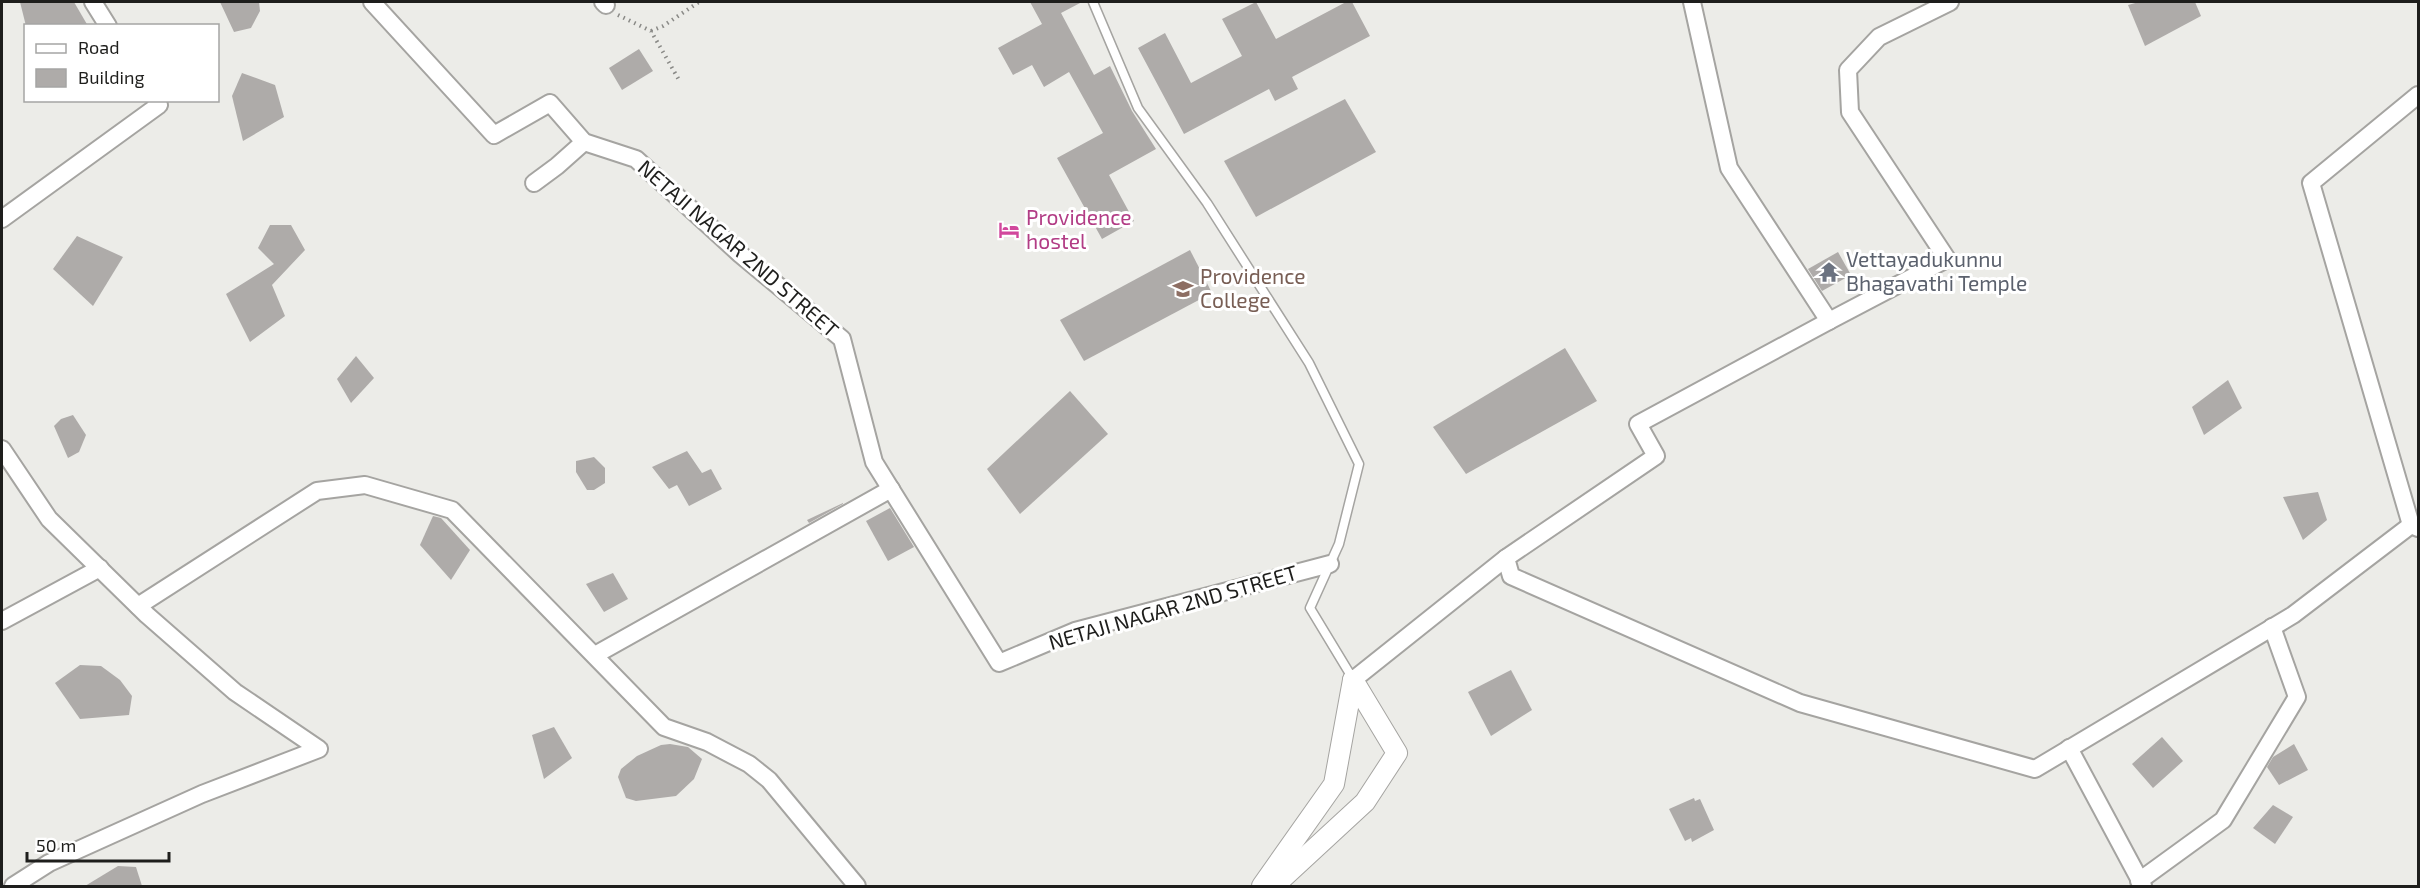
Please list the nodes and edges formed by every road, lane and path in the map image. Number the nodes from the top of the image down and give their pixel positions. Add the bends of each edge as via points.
1 (93, 2) edge
2 (372, 2) edge
3 (699, 2) edge
4 (1093, 2) edge
5 (1692, 2) edge
6 (1950, 2) edge
7 (604, 3) edge
8 (107, 24) edge
9 (651, 32) junction
10 (679, 80) dead end
11 (2418, 95) edge
12 (157, 102) edge
13 (584, 141) junction
14 (534, 183) dead end
15 (2, 219) edge
16 (1828, 321) junction
17 (2, 449) edge
18 (891, 489) junction
19 (2415, 526) edge
20 (1506, 558) junction
21 (1330, 564) junction
22 (100, 568) junction
23 (138, 606) junction
24 (2, 621) edge
25 (2272, 627) junction
26 (595, 655) junction
27 (1353, 680) junction
28 (2069, 748) junction
29 (2141, 884) edge
30 (13, 886) edge
31 (857, 886) edge
32 (1262, 886) edge
33 (1274, 886) edge

1 - 8 street
2 - 13 street, NETAJI NAGAR 2ND STREET via 494,135 550,103
3 - 9 path
4 - 21 lane via 1138,108 1208,203 1309,363 1359,464 1339,544
5 - 16 street via 1729,168
6 - 16 street via 1879,37 1848,70 1850,112 1947,259
7 - 9 path via 622,18
9 - 10 path
11 - 19 street via 2311,183
12 - 15 street via 159,105
13 - 14 street
13 - 18 street, NETAJI NAGAR 2ND STREET via 636,159 740,254 842,339 874,462
16 - 20 street via 1638,424 1656,456
17 - 22 street via 49,519
18 - 21 street, NETAJI NAGAR 2ND STREET via 999,663 1075,631
18 - 26 street
19 - 25 street
20 - 27 street
20 - 28 street via 1511,576 1800,703 2035,769
21 - 27 lane via 1310,608
22 - 23 street
22 - 24 street
23 - 26 street via 317,491 365,485 452,510
23 - 30 street via 235,692 319,749 202,794 49,863
25 - 28 street
25 - 29 street via 2297,697 2223,820
26 - 31 street via 664,727 706,742 749,764 769,780
27 - 32 street via 1334,784
27 - 33 street via 1397,753 1365,802
28 - 29 street

